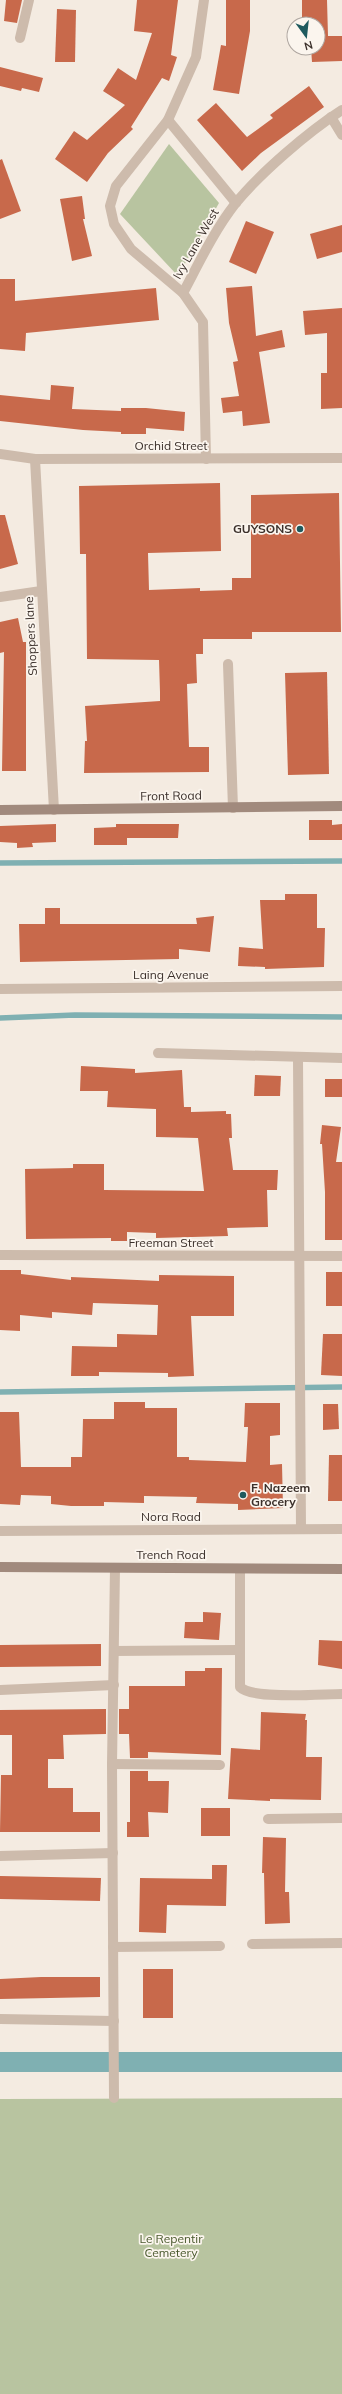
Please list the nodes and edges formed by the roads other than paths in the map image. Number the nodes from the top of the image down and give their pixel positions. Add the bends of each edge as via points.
1 (29, 0) edge
2 (204, 0) edge
3 (20, 38) dead end
4 (342, 110) edge
5 (331, 117) junction
6 (168, 120) junction
7 (342, 135) edge
8 (236, 204) junction
9 (183, 293) junction
10 (0, 454) edge
11 (206, 458) junction
12 (342, 458) edge
13 (34, 459) junction
14 (41, 591) junction
15 (0, 597) edge
16 (228, 664) dead end
17 (342, 806) edge
18 (233, 808) junction
19 (0, 810) edge
20 (54, 810) junction
21 (342, 986) edge
22 (0, 989) edge
23 (158, 1053) dead end
24 (298, 1058) junction
25 (342, 1058) edge
26 (0, 1255) edge
27 (298, 1256) junction
28 (342, 1256) edge
29 (301, 1529) junction
30 (342, 1529) edge
31 (0, 1531) edge
32 (0, 1567) edge
33 (114, 1568) junction
34 (240, 1569) junction
35 (342, 1569) edge
36 (238, 1650) junction
37 (114, 1652) junction
38 (114, 1685) junction
39 (0, 1690) edge
40 (342, 1694) edge
41 (112, 1764) junction
42 (220, 1765) dead end
43 (342, 1818) edge
44 (268, 1819) dead end
45 (113, 1853) junction
46 (0, 1856) edge
47 (342, 1943) edge
48 (252, 1944) dead end
49 (220, 1946) dead end
50 (113, 1947) junction
51 (0, 2019) edge
52 (114, 2021) junction
53 (114, 2098) dead end

1 - 3 street
2 - 6 street via 196,57
4 - 5 street, Ivy Lane West
5 - 7 street
5 - 8 street, Ivy Lane West via 281,159
6 - 8 street
6 - 9 street via 116,186 110,206 114,224 131,249
8 - 9 street, Ivy Lane West via 214,235
9 - 11 street, Ivy Lane West via 203,322
10 - 13 street, Orchid Street
11 - 12 street, Orchid Street
11 - 13 street, Orchid Street
13 - 14 street, Shoppers lane
14 - 15 street
14 - 20 street, Shoppers lane
16 - 18 street
17 - 18 street, Front Road
18 - 20 street, Front Road
19 - 20 street, Front Road
21 - 22 street, Laing Avenue
23 - 24 street
24 - 25 street
24 - 27 street
26 - 27 street, Freeman Street
27 - 28 street, Freeman Street
27 - 29 street
29 - 30 street, Nora Road
29 - 31 street, Nora Road
32 - 33 street, Trench Road
33 - 34 street, Trench Road
33 - 37 street
34 - 35 street, Trench Road
34 - 36 street
36 - 37 street
36 - 40 street via 238,1682 243,1691 250,1694
37 - 38 street
38 - 39 street
38 - 41 street
41 - 42 street
41 - 45 street
43 - 44 street
45 - 46 street
45 - 50 street
47 - 48 street
49 - 50 street
50 - 52 street
51 - 52 street
52 - 53 street

